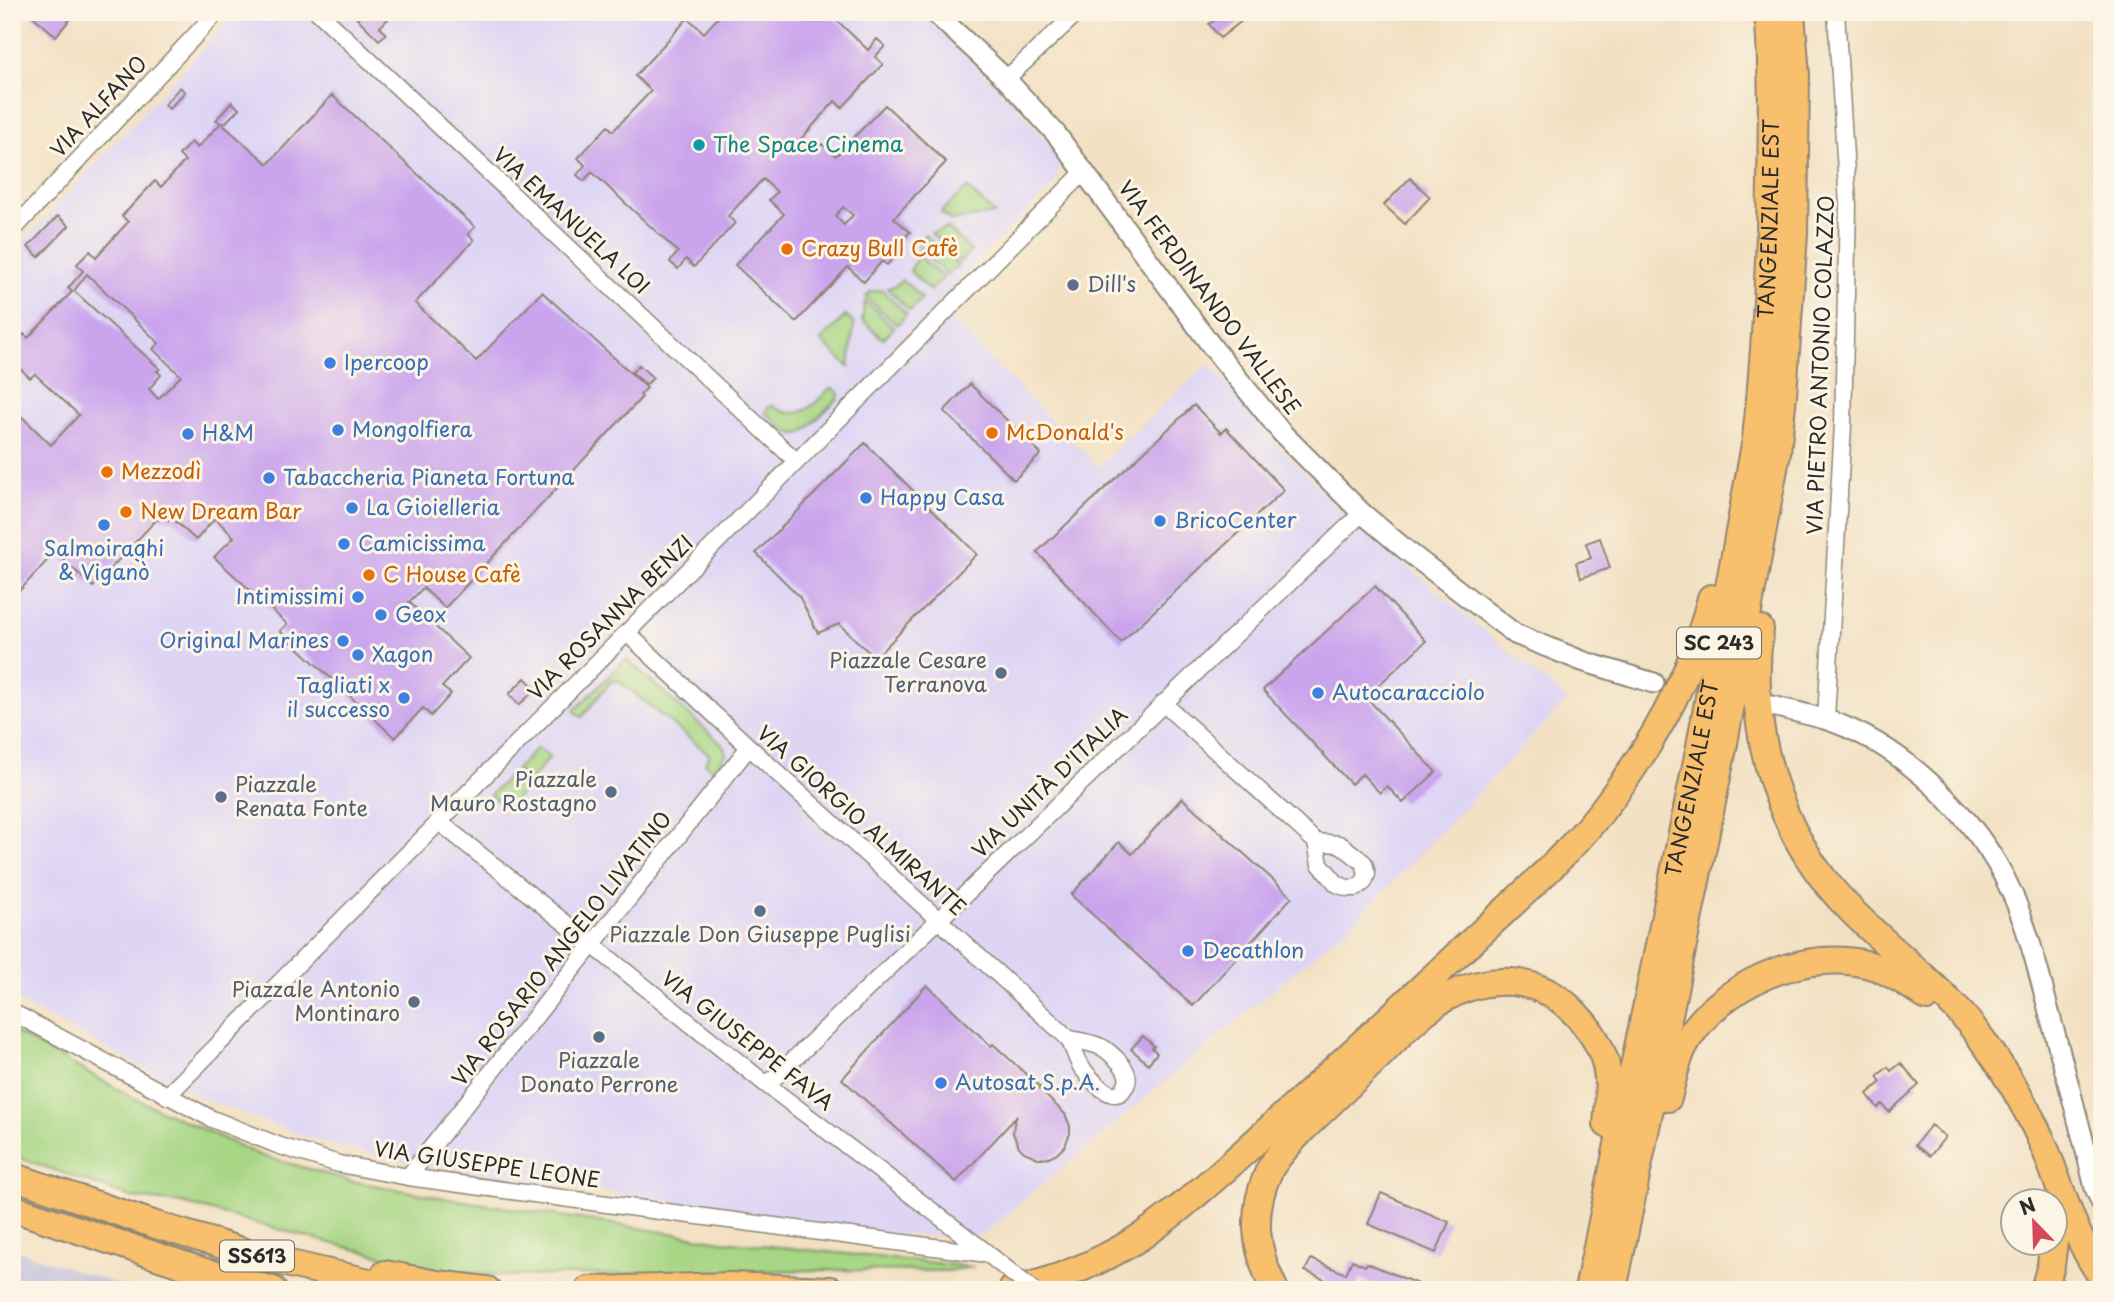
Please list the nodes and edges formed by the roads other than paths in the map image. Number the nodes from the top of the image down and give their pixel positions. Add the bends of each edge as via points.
1 (217, 12) edge
2 (318, 12) edge
3 (934, 12) edge
4 (1078, 12) edge
5 (1768, 12) edge
6 (1791, 12) edge
7 (1836, 12) edge
8 (1006, 79) junction
9 (1085, 170) junction
10 (12, 231) edge
11 (1766, 445) junction
12 (796, 461) junction
13 (1362, 513) junction
14 (627, 633) junction
15 (1654, 683) dead end
16 (1163, 703) junction
17 (1772, 706) dead end
18 (1826, 719) junction
19 (749, 747) junction
20 (438, 821) junction
21 (1316, 842) dead end
22 (938, 919) junction
23 (592, 944) junction
24 (12, 1013) edge
25 (1068, 1038) dead end
26 (767, 1085) junction
27 (167, 1096) junction
28 (12, 1176) edge
29 (408, 1177) junction
30 (2045, 1186) edge
31 (2102, 1203) edge
32 (12, 1208) edge
33 (1614, 1221) junction
34 (156, 1225) junction
35 (988, 1254) junction
36 (2052, 1256) edge
37 (1603, 1277) edge
38 (2102, 1277) edge
39 (273, 1290) edge
40 (404, 1290) edge
41 (487, 1290) edge
42 (589, 1290) edge
43 (831, 1290) edge
44 (1012, 1290) edge
45 (1033, 1290) edge
46 (1275, 1290) edge
47 (2044, 1290) edge

1 - 10 street, VIA ALFANO
2 - 12 street, VIA EMANUELA LOI
3 - 8 street, VIA FERDINANDO VALLESE
4 - 8 street
5 - 11 highway, TANGENZIALE EST / SC 243 via 1772,140 1761,392
6 - 11 highway, TANGENZIALE EST / SC 243 via 1796,75 1794,234 1783,395
7 - 18 street, VIA PIETRO ANTONIO COLAZZO via 1849,205 1843,425
8 - 9 street, VIA FERDINANDO VALLESE
9 - 12 street, VIA ROSANNA BENZI
9 - 13 street, VIA FERDINANDO VALLESE via 1213,348 1282,433
11 - 33 highway, TANGENZIALE EST / SC 243 via 1724,743
11 - 38 highway via 1778,505 1757,652 1757,687 1766,762 1778,798 1820,874 1847,906 1951,1002 1984,1041 2031,1118 2076,1230
11 - 44 highway via 1744,458 1704,625 1689,665 1645,750 1576,841 1174,1213 1099,1260
12 - 14 street, VIA ROSANNA BENZI
13 - 15 street, VIA FERDINANDO VALLESE via 1515,634
13 - 16 street, VIA UNITÀ D'ITALIA
14 - 19 street, VIA GIORGIO ALMIRANTE
14 - 20 street, VIA ROSANNA BENZI
16 - 21 street
16 - 22 street, VIA UNITÀ D'ITALIA
17 - 18 street
18 - 31 street via 1910,764 1984,843 2028,936
19 - 22 street, VIA GIORGIO ALMIRANTE
19 - 23 street, VIA ROSARIO ANGELO LIVATINO
20 - 23 street, VIA GIUSEPPE FAVA
20 - 27 street, VIA ROSANNA BENZI
22 - 25 street, VIA GIORGIO ALMIRANTE
22 - 26 street, VIA UNITÀ D'ITALIA
23 - 26 street, VIA GIUSEPPE FAVA
23 - 29 street, VIA ROSARIO ANGELO LIVATINO
24 - 27 street, VIA GIUSEPPE LEONE
26 - 35 street, VIA GIUSEPPE FAVA
27 - 29 street, VIA GIUSEPPE LEONE via 280,1146 339,1164
28 - 34 highway, SS613
29 - 35 street, VIA GIUSEPPE LEONE
30 - 33 highway via 2005,1097 1975,1049 1928,997 1875,967 1813,962 1753,981 1703,1019 1684,1046 1673,1076 1643,1198
32 - 39 highway, SS613
33 - 37 highway, TANGENZIALE EST / SC 243
33 - 46 highway via 1597,1202 1610,1084 1605,1058 1591,1030 1568,1006 1542,989 1512,981 1480,983 1429,1009 1303,1129 1269,1171 1259,1199 1256,1231 1261,1262
34 - 40 highway, SS613 via 268,1259
34 - 41 highway via 184,1226 302,1257
35 - 45 street, VIA GIUSEPPE FAVA, bridge
36 - 47 highway
42 - 43 highway via 730,1286

